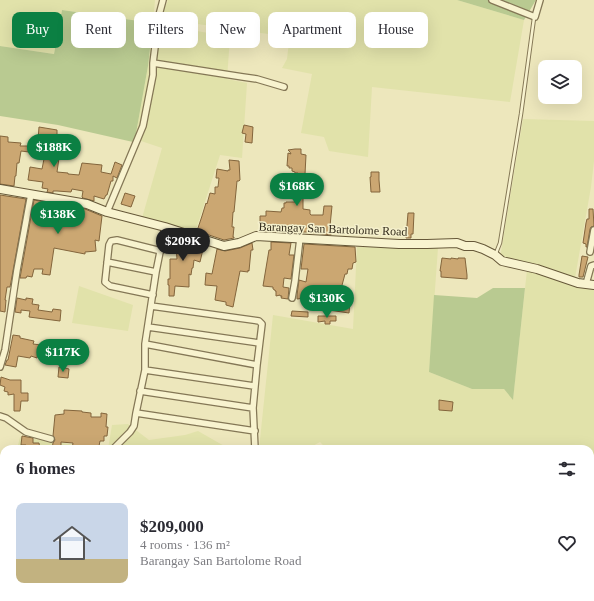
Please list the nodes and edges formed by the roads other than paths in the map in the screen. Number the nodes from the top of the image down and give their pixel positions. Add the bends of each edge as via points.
1 (163, 0) edge
2 (492, 0) edge
3 (540, 0) edge
4 (535, 16) junction
5 (154, 63) junction
6 (284, 87) dead end
7 (0, 189) edge
8 (31, 194) junction
9 (107, 212) junction
10 (165, 227) junction
11 (594, 230) edge
12 (300, 238) junction
13 (161, 251) junction
14 (590, 252) dead end
15 (495, 256) junction
16 (107, 262) junction
17 (594, 265) edge
18 (156, 272) junction
19 (590, 284) edge
20 (153, 295) junction
21 (292, 298) dead end
22 (151, 306) junction
23 (148, 327) junction
24 (145, 344) junction
25 (259, 344) junction
26 (256, 365) junction
27 (0, 367) edge
28 (145, 370) junction
29 (254, 386) junction
30 (140, 391) junction
31 (253, 408) junction
32 (136, 413) junction
33 (0, 416) edge
34 (254, 431) junction
35 (51, 439) dead end
36 (117, 445) edge
37 (255, 445) edge

1 - 5 street
2 - 4 street
3 - 4 street
4 - 15 lane via 500,243
5 - 6 street via 257,79
5 - 9 street via 142,126
7 - 8 street, Barangay San Bartolome Road
8 - 9 street, Barangay San Bartolome Road via 87,204
8 - 27 street
9 - 10 street, Barangay San Bartolome Road
10 - 12 street, Barangay San Bartolome Road via 224,246 256,236
10 - 13 street
11 - 14 street
12 - 15 street, Barangay San Bartolome Road via 399,244 457,243 483,249
12 - 21 street
13 - 16 street via 118,240 111,241
13 - 18 street
15 - 19 street, Barangay San Bartolome Road via 502,261
16 - 18 street
16 - 20 street via 105,282 110,286
17 - 19 street via 591,266
18 - 20 street
20 - 22 street
22 - 23 street
22 - 25 street via 259,321 262,324
23 - 24 street
23 - 25 street
24 - 26 street
24 - 28 street
25 - 26 street
26 - 29 street
28 - 29 street
28 - 30 street
29 - 31 street
30 - 31 street
30 - 32 street
31 - 34 street
32 - 34 street
32 - 36 street via 134,426
33 - 35 street via 26,432
34 - 37 street

